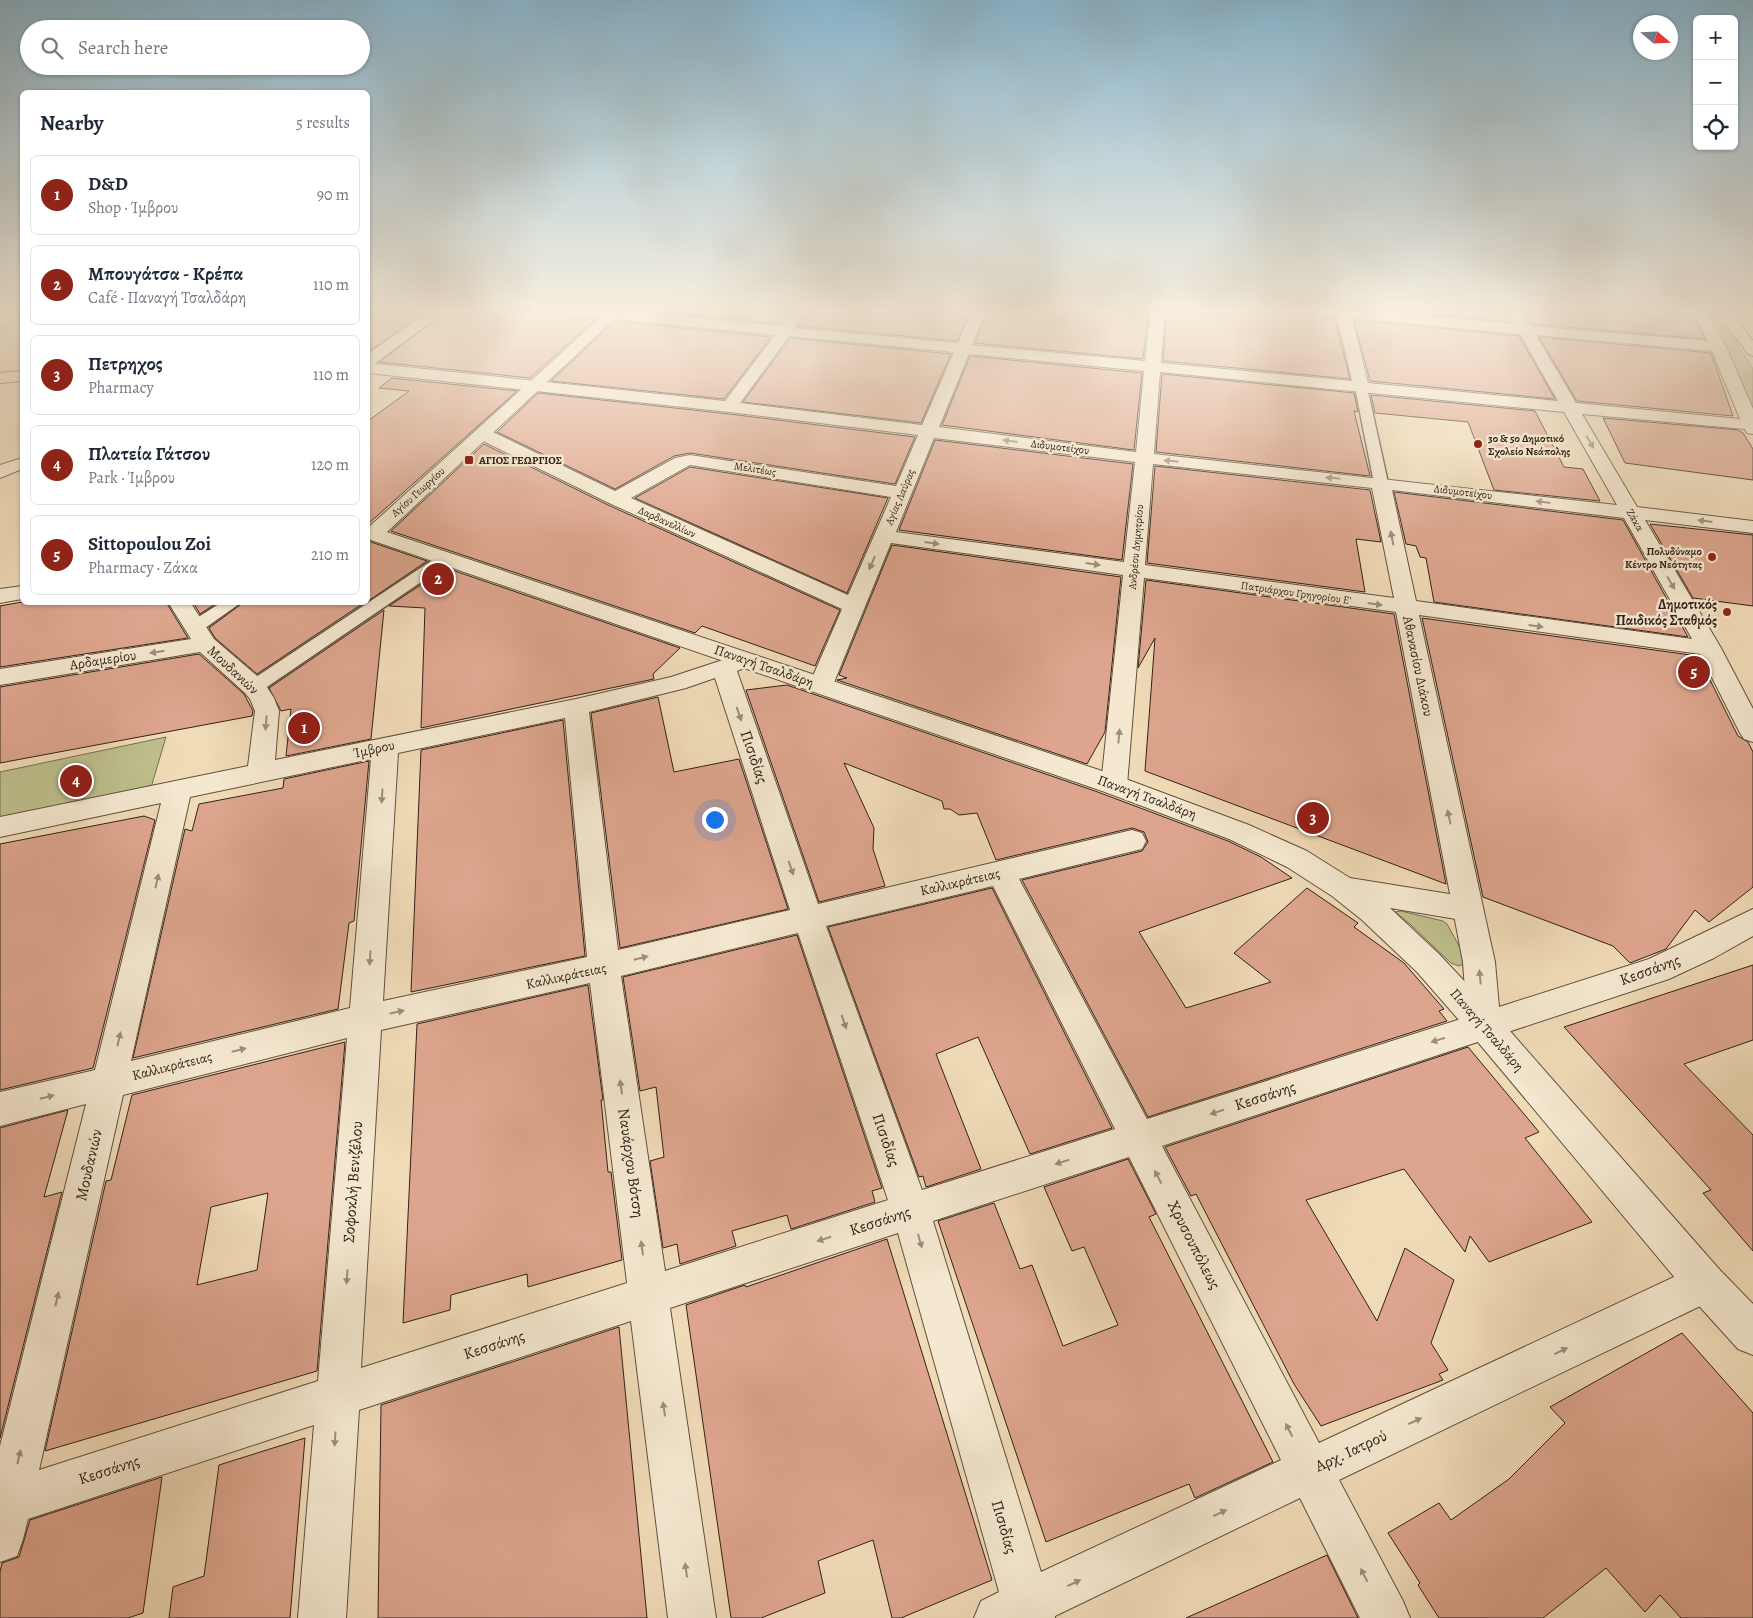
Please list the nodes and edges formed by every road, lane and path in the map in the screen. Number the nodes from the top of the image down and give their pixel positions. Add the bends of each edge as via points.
1 (530, 385) edge
2 (535, 385) junction
3 (747, 385) edge
4 (948, 385) edge
5 (1151, 385) edge
6 (1336, 385) edge
7 (1557, 385) edge
8 (1734, 385) edge
9 (1361, 387) junction
10 (730, 407) junction
11 (1570, 407) junction
12 (1752, 427) edge
13 (928, 431) junction
14 (483, 434) junction
15 (1144, 458) junction
16 (20, 465) edge
17 (0, 472) edge
18 (1381, 483) junction
19 (902, 493) junction
20 (616, 499) junction
21 (1630, 512) junction
22 (1753, 527) edge
23 (370, 533) edge
24 (884, 536) junction
25 (446, 558) junction
26 (1134, 570) junction
27 (20, 593) edge
28 (0, 596) edge
29 (181, 605) edge
30 (231, 605) edge
31 (854, 606) junction
32 (1406, 608) junction
33 (200, 635) junction
34 (1709, 648) junction
35 (734, 664) junction
36 (0, 677) edge
37 (820, 685) junction
38 (254, 687) junction
39 (576, 708) junction
40 (1753, 732) edge
41 (385, 747) junction
42 (260, 773) junction
43 (1114, 784) junction
44 (178, 791) junction
45 (0, 827) edge
46 (1132, 841) dead end
47 (1001, 872) junction
48 (1342, 888) junction
49 (1468, 909) junction
50 (808, 918) junction
51 (1753, 921) edge
52 (604, 968) junction
53 (365, 1019) junction
54 (1484, 1025) junction
55 (109, 1081) junction
56 (0, 1109) edge
57 (1138, 1137) junction
58 (911, 1211) junction
59 (1705, 1283) junction
60 (649, 1296) junction
61 (1753, 1334) edge
62 (338, 1396) junction
63 (1310, 1471) junction
64 (4, 1503) edge
65 (0, 1539) edge
66 (1019, 1614) edge
67 (322, 1618) edge
68 (692, 1618) edge
69 (1386, 1618) edge

1 - 2 street, Διδυμοτείχου
2 - 10 street, Διδυμοτείχου
2 - 14 street, Αγίου Γεωργίου
3 - 10 street
4 - 13 street, Αγίας Λαύρας
5 - 15 street, Ανδρέου Δημητρίου
6 - 9 street
7 - 11 street, Ζάκα
8 - 12 street
9 - 11 street
9 - 18 street, Αθανασίου Διάκου
10 - 13 street, Διδυμοτείχου
11 - 12 street
11 -> 21 street, Ζάκα
15 -> 13 street, Διδυμοτείχου
13 - 19 street, Αγίας Λαύρας
14 - 20 street, Δαρδανελλίων
14 - 23 street, Αγίου Γεωργίου
18 -> 15 street, Διδυμοτείχου
15 - 26 street, Ανδρέου Δημητρίου
16 - 17 street
21 -> 18 street, Διδυμοτείχου
32 -> 18 street, Αθανασίου Διάκου
19 - 20 street, Μελιτέως via 690,460 682,461
19 - 24 street, Αγίας Λαύρας
20 - 31 street, Δαρδανελλίων
22 -> 21 street, Διδυμοτείχου
21 -> 34 street, Ζάκα
23 - 25 street, Παναγή Τσαλδάρη
24 -> 26 street, Πατριάρχου Γρηγορίου Ε'
24 -> 31 street, Αγίας Λαύρας
25 - 35 street, Παναγή Τσαλδάρη
25 - 38 street
26 -> 32 street, Πατριάρχου Γρηγορίου Ε'
43 -> 26 street, Ανδρέου Δημητρίου
27 - 28 street
29 - 33 street, Μουδανιών
30 - 33 street
31 - 37 street, Αγίας Λαύρας
32 -> 34 street, Πατριάρχου Γρηγορίου Ε'
49 -> 32 street, Αθανασίου Διάκου
33 -> 36 street, Αρδαμερίου
33 - 38 street, Μουδανιών
34 - 40 street, Ζάκα
35 - 37 street, Παναγή Τσαλδάρη
35 - 39 street, Ίμβρου via 677,683
35 -> 50 street, Πισιδίας
37 - 43 street, Παναγή Τσαλδάρη
38 -> 42 street, Μουδανιών via 267,711
39 - 41 street, Ίμβρου
39 - 52 street, Ναυάρχου Βότση
41 - 42 street, Ίμβρου
41 -> 53 street, Σοφοκλή Βενιζέλου
42 - 44 street, Ίμβρου
43 - 48 street, Παναγή Τσαλδάρη via 1284,852
44 - 45 street, Ίμβρου
55 -> 44 street, Μουδανιών
46 - 47 street, Καλλικράτειας
47 - 50 street, Καλλικράτειας
47 - 57 street, Χρυσουπόλεως
48 - 49 street
48 - 54 street, Παναγή Τσαλδάρη via 1428,963
54 -> 49 street, Αθανασίου Διάκου via 1479,962
52 -> 50 street, Καλλικράτειας
50 -> 58 street, Πισιδίας
51 - 54 street, Κεσσάνης via 1658,970
53 -> 52 street, Καλλικράτειας
60 -> 52 street, Ναυάρχου Βότση
55 -> 53 street, Καλλικράτειας
53 -> 62 street, Σοφοκλή Βενιζέλου
54 -> 57 street, Κεσσάνης
54 - 59 street, Παναγή Τσαλδάρη
56 -> 55 street, Καλλικράτειας
64 -> 55 street, Μουδανιών
57 -> 58 street, Κεσσάνης
63 -> 57 street, Χρυσουπόλεως
58 -> 60 street, Κεσσάνης
58 -> 66 street, Πισιδίας
59 - 61 street, Παναγή Τσαλδάρη
63 -> 59 street, Αρχ. Ιατρού
60 - 62 street, Κεσσάνης
68 -> 60 street, Ναυάρχου Βότση
62 - 64 street, Κεσσάνης
62 -> 67 street, Σοφοκλή Βενιζέλου
66 -> 63 street, Αρχ. Ιατρού
69 -> 63 street, Χρυσουπόλεως
64 - 65 street, Μουδανιών

